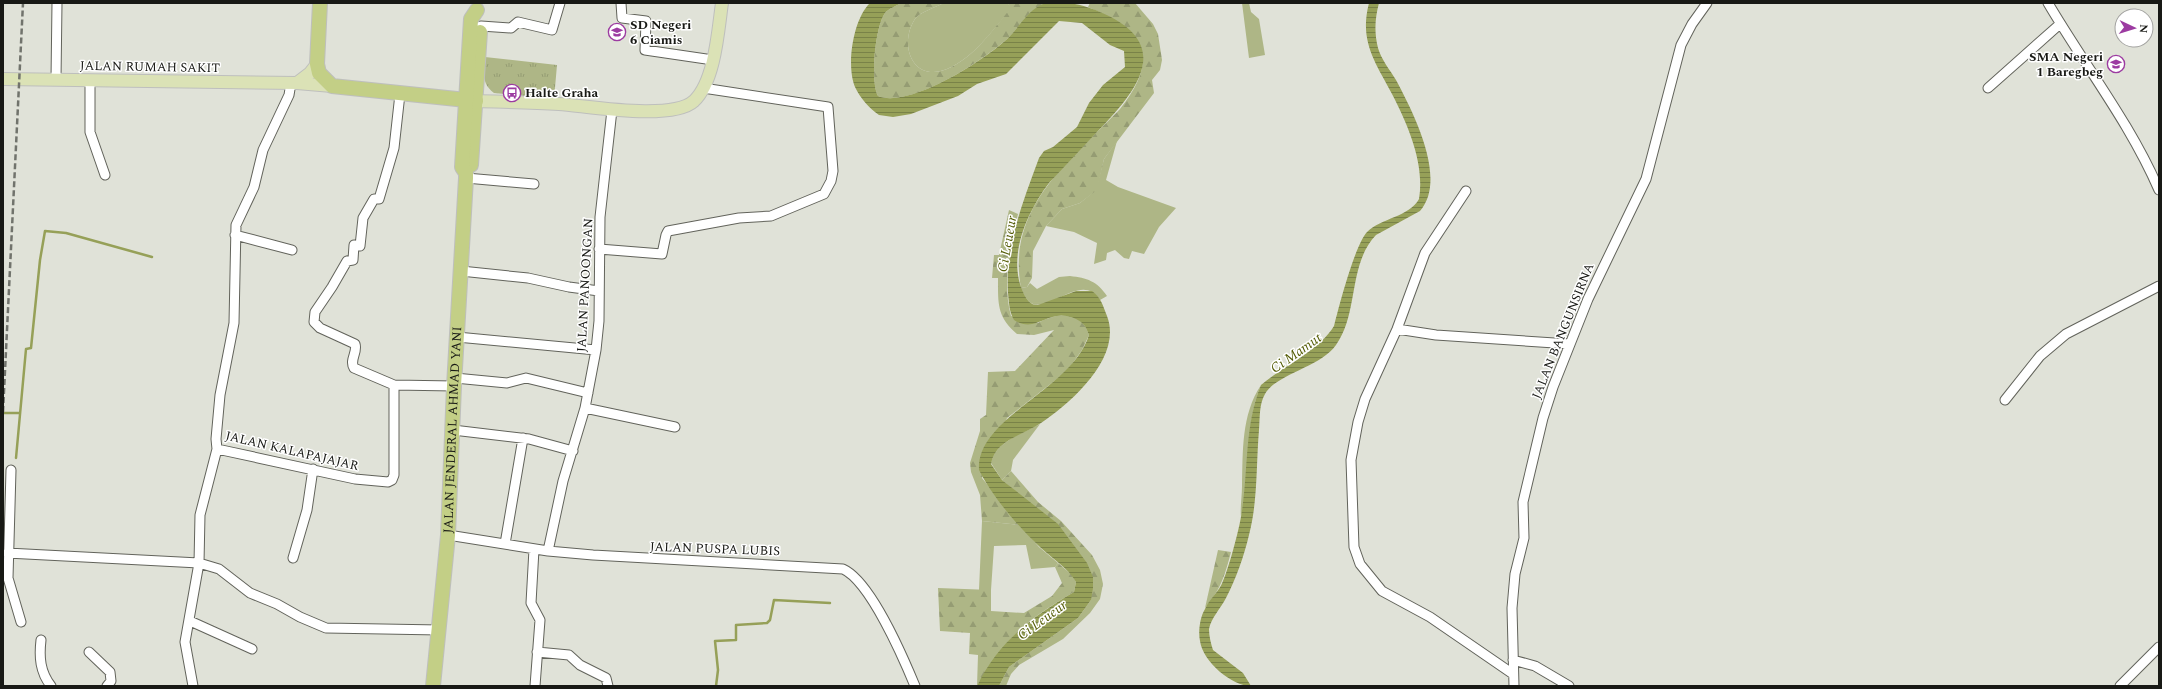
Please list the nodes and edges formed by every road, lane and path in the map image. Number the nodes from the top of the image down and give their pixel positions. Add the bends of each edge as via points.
1 (57, 3) edge
2 (320, 3) edge
3 (560, 3) edge
4 (622, 3) edge
5 (722, 3) edge
6 (1707, 3) edge
7 (2048, 3) edge
8 (477, 6) edge
9 (2060, 24) junction
10 (480, 26) junction
11 (713, 60) junction
12 (317, 64) junction
13 (3, 78) edge
14 (56, 79) junction
15 (90, 80) junction
16 (294, 83) junction
17 (332, 86) junction
18 (703, 88) junction
19 (1988, 88) dead end
20 (400, 94) junction
21 (471, 101) junction
22 (612, 110) junction
23 (105, 175) dead end
24 (466, 176) junction
25 (534, 184) dead end
26 (2159, 190) edge
27 (1466, 191) dead end
28 (235, 235) junction
29 (292, 250) dead end
30 (599, 250) junction
31 (461, 271) junction
32 (2159, 286) edge
33 (599, 291) junction
34 (1397, 329) junction
35 (457, 337) junction
36 (1570, 344) junction
37 (596, 350) junction
38 (454, 382) junction
39 (394, 385) junction
40 (588, 394) junction
41 (2005, 400) dead end
42 (585, 408) junction
43 (675, 427) dead end
44 (453, 430) junction
45 (523, 438) junction
46 (217, 449) junction
47 (573, 451) junction
48 (12, 470) dead end
49 (313, 470) junction
50 (448, 535) junction
51 (505, 544) junction
52 (534, 549) junction
53 (548, 552) junction
54 (7, 553) junction
55 (293, 558) dead end
56 (199, 563) junction
57 (190, 621) junction
58 (21, 622) dead end
59 (440, 630) junction
60 (41, 640) dead end
61 (2159, 647) edge
62 (252, 649) dead end
63 (89, 652) dead end
64 (537, 652) junction
65 (1513, 660) junction
66 (1512, 674) junction
67 (51, 686) edge
68 (108, 686) edge
69 (193, 686) edge
70 (433, 686) edge
71 (535, 686) edge
72 (608, 686) edge
73 (914, 686) edge
74 (1514, 686) edge
75 (1569, 686) edge
76 (2120, 686) edge

1 - 14 street
2 - 12 highway
3 - 10 street via 552,30 518,22 511,28
4 - 11 street via 622,18 646,20 645,50
5 - 11 main road
6 - 36 street, JALAN BANGUNSIRNA via 1692,24 1682,45 1646,179 1590,294
7 - 9 street
8 - 10 highway, JALAN JENDERAL AHMAD YANI via 481,19
8 - 21 highway, JALAN JENDERAL AHMAD YANI via 472,19
9 - 19 street
9 - 26 street via 2122,119 2147,161
10 - 21 highway, JALAN JENDERAL AHMAD YANI
11 - 18 main road
12 - 16 main road via 310,73
12 - 17 highway via 320,72
13 - 14 main road, JALAN RUMAH SAKIT
14 - 15 main road, JALAN RUMAH SAKIT
15 - 16 main road, JALAN RUMAH SAKIT
15 - 23 street via 90,132
16 - 17 main road, JALAN RUMAH SAKIT
16 - 28 street, JALAN KALAPAJAJAR via 263,150 254,187 239,217
17 - 20 highway
18 - 22 main road via 693,102 679,109
18 - 30 street via 828,108 833,171 824,194 771,216 739,218 668,231 662,254
20 - 21 highway
20 - 39 street via 394,148 379,199 374,199 363,218 360,246 354,245 353,260 347,261 315,312 314,322 320,328 355,344 352,363 354,368
21 - 22 main road via 559,104
21 - 24 highway, JALAN JENDERAL AHMAD YANI via 471,168
22 - 30 street, JALAN PANOONGAN via 600,217
24 - 25 street
24 - 31 highway, JALAN JENDERAL AHMAD YANI
27 - 34 street via 1425,253
28 - 29 street
28 - 46 street, JALAN KALAPAJAJAR via 234,322 221,390
30 - 33 street, JALAN PANOONGAN
31 - 33 street via 528,278
31 - 35 highway, JALAN JENDERAL AHMAD YANI
32 - 41 street via 2066,334 2040,356
33 - 37 street, JALAN PANOONGAN
34 - 36 street via 1436,335
34 - 66 street via 1365,399 1353,440 1351,460 1354,547 1365,572 1382,591 1430,617
35 - 37 street
35 - 38 highway, JALAN JENDERAL AHMAD YANI
36 - 65 street, JALAN BANGUNSIRNA via 1546,407 1523,502 1524,538 1515,574 1512,608
37 - 40 street, JALAN PANOONGAN
38 - 39 street
38 - 40 street via 507,382 526,378
38 - 44 highway, JALAN JENDERAL AHMAD YANI
39 - 49 street, JALAN KALAPAJAJAR via 392,480 383,483
40 - 42 street, JALAN PANOONGAN
42 - 43 street
42 - 47 street, JALAN PANOONGAN
44 - 45 street
44 - 50 highway, JALAN JENDERAL AHMAD YANI
45 - 47 street
45 - 51 street
46 - 49 street, JALAN KALAPAJAJAR
46 - 56 street via 200,515
47 - 53 street, JALAN PANOONGAN via 559,494
48 - 54 street
49 - 55 street via 307,510
50 - 51 street, JALAN PUSPA LUBIS
50 - 59 highway, JALAN JENDERAL AHMAD YANI
51 - 52 street, JALAN PUSPA LUBIS
52 - 53 street, JALAN PUSPA LUBIS
52 - 64 street via 531,601 540,620
53 - 73 street, JALAN PUSPA LUBIS via 843,569 853,575 873,602 888,628
54 - 56 street
54 - 58 street via 8,578
56 - 57 street
56 - 59 street via 219,569 250,593 326,628
57 - 62 street
57 - 69 street via 185,650
59 - 70 highway, JALAN JENDERAL AHMAD YANI
60 - 67 street via 40,663
61 - 76 street
63 - 68 street via 110,672
64 - 71 street
64 - 72 street via 571,656 580,665 606,678
65 - 66 street, JALAN BANGUNSIRNA
65 - 75 street via 1535,666
66 - 74 street, JALAN BANGUNSIRNA

